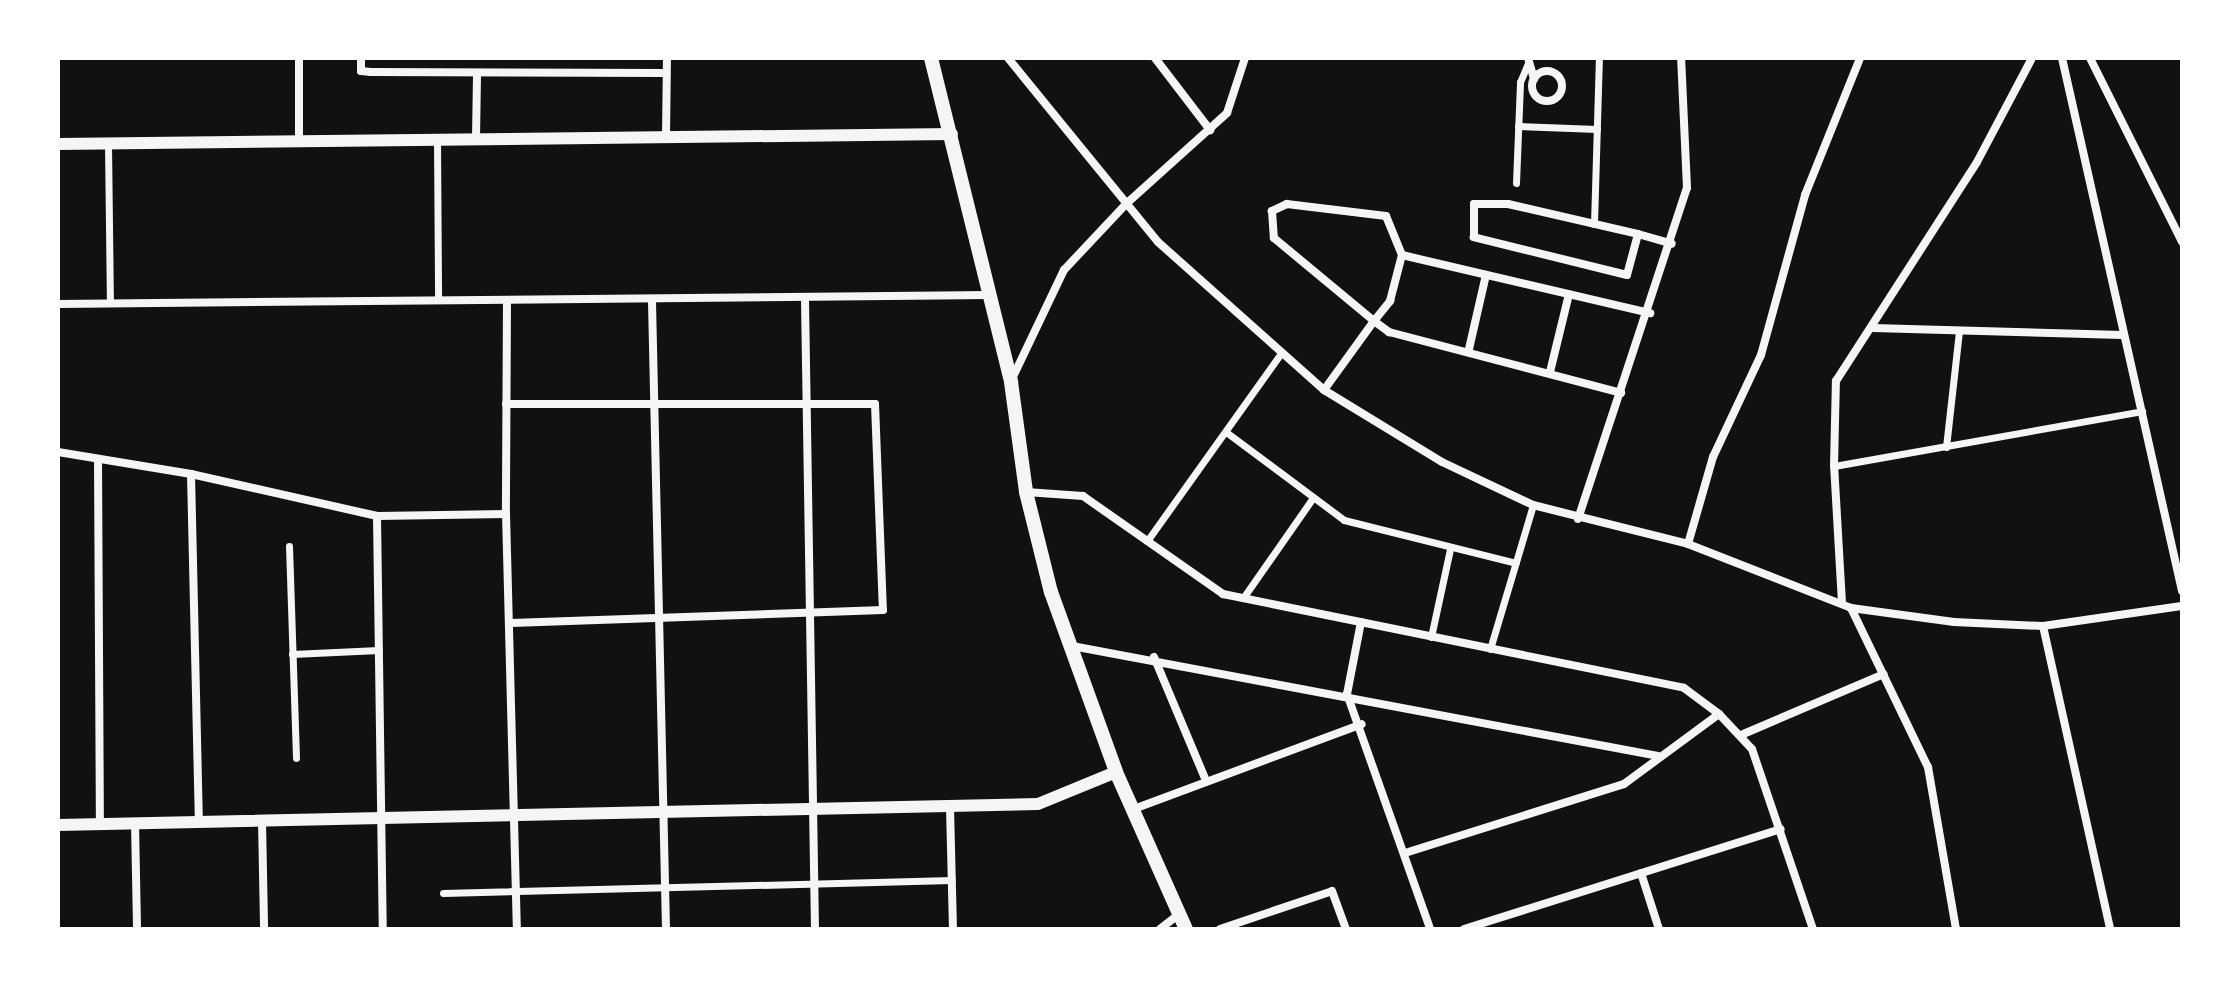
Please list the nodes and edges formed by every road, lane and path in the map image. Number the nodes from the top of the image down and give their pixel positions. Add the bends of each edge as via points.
1 (299, 58) edge
2 (361, 58) edge
3 (667, 58) edge
4 (931, 58) edge
5 (1008, 58) edge
6 (1155, 58) edge
7 (1245, 58) edge
8 (1599, 58) edge
9 (1681, 58) edge
10 (1860, 58) edge
11 (2032, 58) edge
12 (2062, 58) edge
13 (2090, 58) edge
14 (1528, 60) edge
15 (477, 73) junction
16 (666, 73) junction
17 (1534, 79) dead end
18 (1518, 126) junction
19 (1597, 129) junction
20 (1210, 130) junction
21 (952, 134) junction
22 (666, 137) junction
23 (476, 139) junction
24 (437, 140) junction
25 (299, 141) junction
26 (58, 144) edge
27 (108, 144) junction
28 (1516, 183) dead end
29 (1126, 204) junction
30 (1594, 224) junction
31 (1638, 234) junction
32 (2182, 242) edge
33 (1672, 244) junction
34 (1402, 255) junction
35 (1486, 275) junction
36 (1569, 294) junction
37 (991, 295) junction
38 (438, 300) junction
39 (507, 300) junction
40 (805, 300) junction
41 (652, 302) junction
42 (110, 303) junction
43 (58, 304) edge
44 (1650, 313) junction
45 (1374, 321) junction
46 (1873, 328) junction
47 (1959, 331) junction
48 (2123, 335) junction
49 (1469, 349) junction
50 (1281, 353) junction
51 (1550, 372) junction
52 (1011, 382) junction
53 (1324, 390) junction
54 (1621, 393) junction
55 (506, 404) junction
56 (654, 404) junction
57 (804, 404) junction
58 (2142, 411) junction
59 (1226, 432) junction
60 (1946, 447) junction
61 (58, 452) edge
62 (98, 459) junction
63 (1834, 466) junction
64 (191, 474) junction
65 (1026, 492) junction
66 (1312, 499) junction
67 (1533, 505) junction
68 (506, 514) junction
69 (377, 516) junction
70 (1578, 519) junction
71 (1147, 541) junction
72 (1688, 544) junction
73 (289, 546) dead end
74 (1450, 549) junction
75 (1516, 563) junction
76 (2182, 591) edge
77 (1243, 598) junction
78 (1842, 603) junction
79 (2182, 606) edge
80 (1851, 608) junction
81 (806, 613) junction
82 (657, 618) junction
83 (1361, 622) junction
84 (511, 623) junction
85 (2043, 626) junction
86 (1431, 637) junction
87 (1072, 646) junction
88 (1490, 649) junction
89 (379, 650) junction
90 (292, 654) junction
91 (1154, 657) junction
92 (1884, 674) junction
93 (1347, 694) junction
94 (1719, 714) junction
95 (1362, 724) junction
96 (1741, 735) junction
97 (1658, 756) junction
98 (296, 758) dead end
99 (1116, 772) junction
100 (1206, 781) junction
101 (950, 807) junction
102 (812, 810) junction
103 (1131, 810) junction
104 (663, 813) junction
105 (514, 815) junction
106 (380, 818) junction
107 (262, 820) junction
108 (199, 822) junction
109 (135, 823) junction
110 (100, 824) junction
111 (58, 825) edge
112 (1781, 829) junction
113 (1405, 853) junction
114 (1641, 873) junction
115 (952, 880) junction
116 (815, 884) junction
117 (665, 888) junction
118 (516, 891) junction
119 (443, 893) dead end
120 (1178, 915) junction
121 (137, 929) edge
122 (264, 929) edge
123 (383, 929) edge
124 (517, 929) edge
125 (666, 929) edge
126 (815, 929) edge
127 (953, 929) edge
128 (1160, 929) edge
129 (1186, 929) edge
130 (1220, 929) edge
131 (1346, 929) edge
132 (1430, 929) edge
133 (1464, 929) edge
134 (1659, 929) edge
135 (1813, 929) edge
136 (1956, 929) edge
137 (2110, 929) edge

1 - 25 street
2 - 15 street via 361,71
3 - 16 street
4 - 21 main road
5 - 29 street
6 - 20 street
7 - 20 street via 1227,113
8 - 19 street
9 - 33 street via 1687,188
10 - 72 street via 1805,195 1761,355 1713,457
11 - 46 street via 1977,162
12 - 48 street
13 - 32 street
14 - 17 street
14 - 18 street via 1520,82
15 - 16 street
15 - 23 street
16 - 22 street
18 - 19 street
18 - 28 street
19 - 30 street
20 - 29 street
21 - 22 street
21 - 37 main road
22 - 23 street
23 - 24 street
24 - 25 street
24 - 38 street
25 - 27 street
26 - 27 street
27 - 42 street
29 - 50 street via 1158,242
29 - 52 street via 1064,270
30 - 31 street
30 - 31 street via 1508,204 1474,204 1474,237 1627,275
31 - 33 street
33 - 44 street
34 - 35 street
34 - 45 street via 1390,301
34 - 45 street via 1386,216 1287,204 1272,211 1274,238
35 - 36 street
35 - 49 street
36 - 44 street
36 - 51 street
37 - 40 street
37 - 52 main road
38 - 39 street
38 - 42 street
39 - 41 street
39 - 55 street
40 - 41 street
40 - 57 street
41 - 56 street
42 - 43 street
44 - 54 street
45 - 49 street via 1389,332
45 - 53 street
46 - 47 street
46 - 63 street via 1836,381
47 - 48 street
47 - 60 street
48 - 58 street
49 - 51 street
50 - 53 street
50 - 59 street
51 - 54 street
52 - 65 main road
53 - 67 street via 1442,462
54 - 70 street
55 - 56 street
55 - 68 street
56 - 57 street
56 - 82 street
57 - 81 street
57 - 81 street via 875,404 883,610
58 - 60 street
58 - 76 street
59 - 66 street
59 - 71 street
60 - 63 street
61 - 62 street
62 - 64 street
62 - 110 street
63 - 78 street
64 - 69 street
64 - 108 street
65 - 71 street via 1083,496
65 - 87 main road via 1051,592
66 - 74 street via 1344,520
66 - 77 street
67 - 70 street
67 - 75 street
68 - 69 street
68 - 84 street
69 - 89 street
70 - 72 street
71 - 77 street via 1223,594
72 - 78 street
73 - 90 street
74 - 75 street
74 - 86 street
75 - 88 street
77 - 83 street
78 - 80 street
79 - 85 street
80 - 85 street via 1954,622
80 - 92 street
81 - 82 street
81 - 102 street
82 - 84 street
82 - 104 street
83 - 86 street
83 - 93 street
84 - 105 street
85 - 137 street
86 - 88 street
87 - 91 street
87 - 99 main road
88 - 94 street via 1684,688
89 - 90 street
89 - 106 street
90 - 98 street
91 - 93 street
91 - 100 street
92 - 96 street
92 - 136 street via 1928,767
93 - 95 street
93 - 97 street
94 - 96 street
94 - 97 street
95 - 100 street
95 - 113 street
96 - 112 street via 1752,749
97 - 113 street via 1624,784
99 - 101 street via 1038,804
99 - 103 main road
100 - 103 street
101 - 102 street
101 - 115 street
102 - 104 street
102 - 116 street
103 - 120 main road
104 - 105 street
104 - 117 street
105 - 106 street
105 - 118 street
106 - 107 street
106 - 123 street
107 - 108 street
107 - 122 street
108 - 109 street
109 - 110 street
109 - 121 street
110 - 111 street
112 - 114 street
112 - 135 street
113 - 132 street
114 - 133 street
114 - 134 street
115 - 116 street
115 - 127 street
116 - 117 street
116 - 126 street
117 - 118 street
117 - 125 street
118 - 119 street
118 - 124 street
120 - 128 street
120 - 129 main road
130 - 131 street via 1332,891

